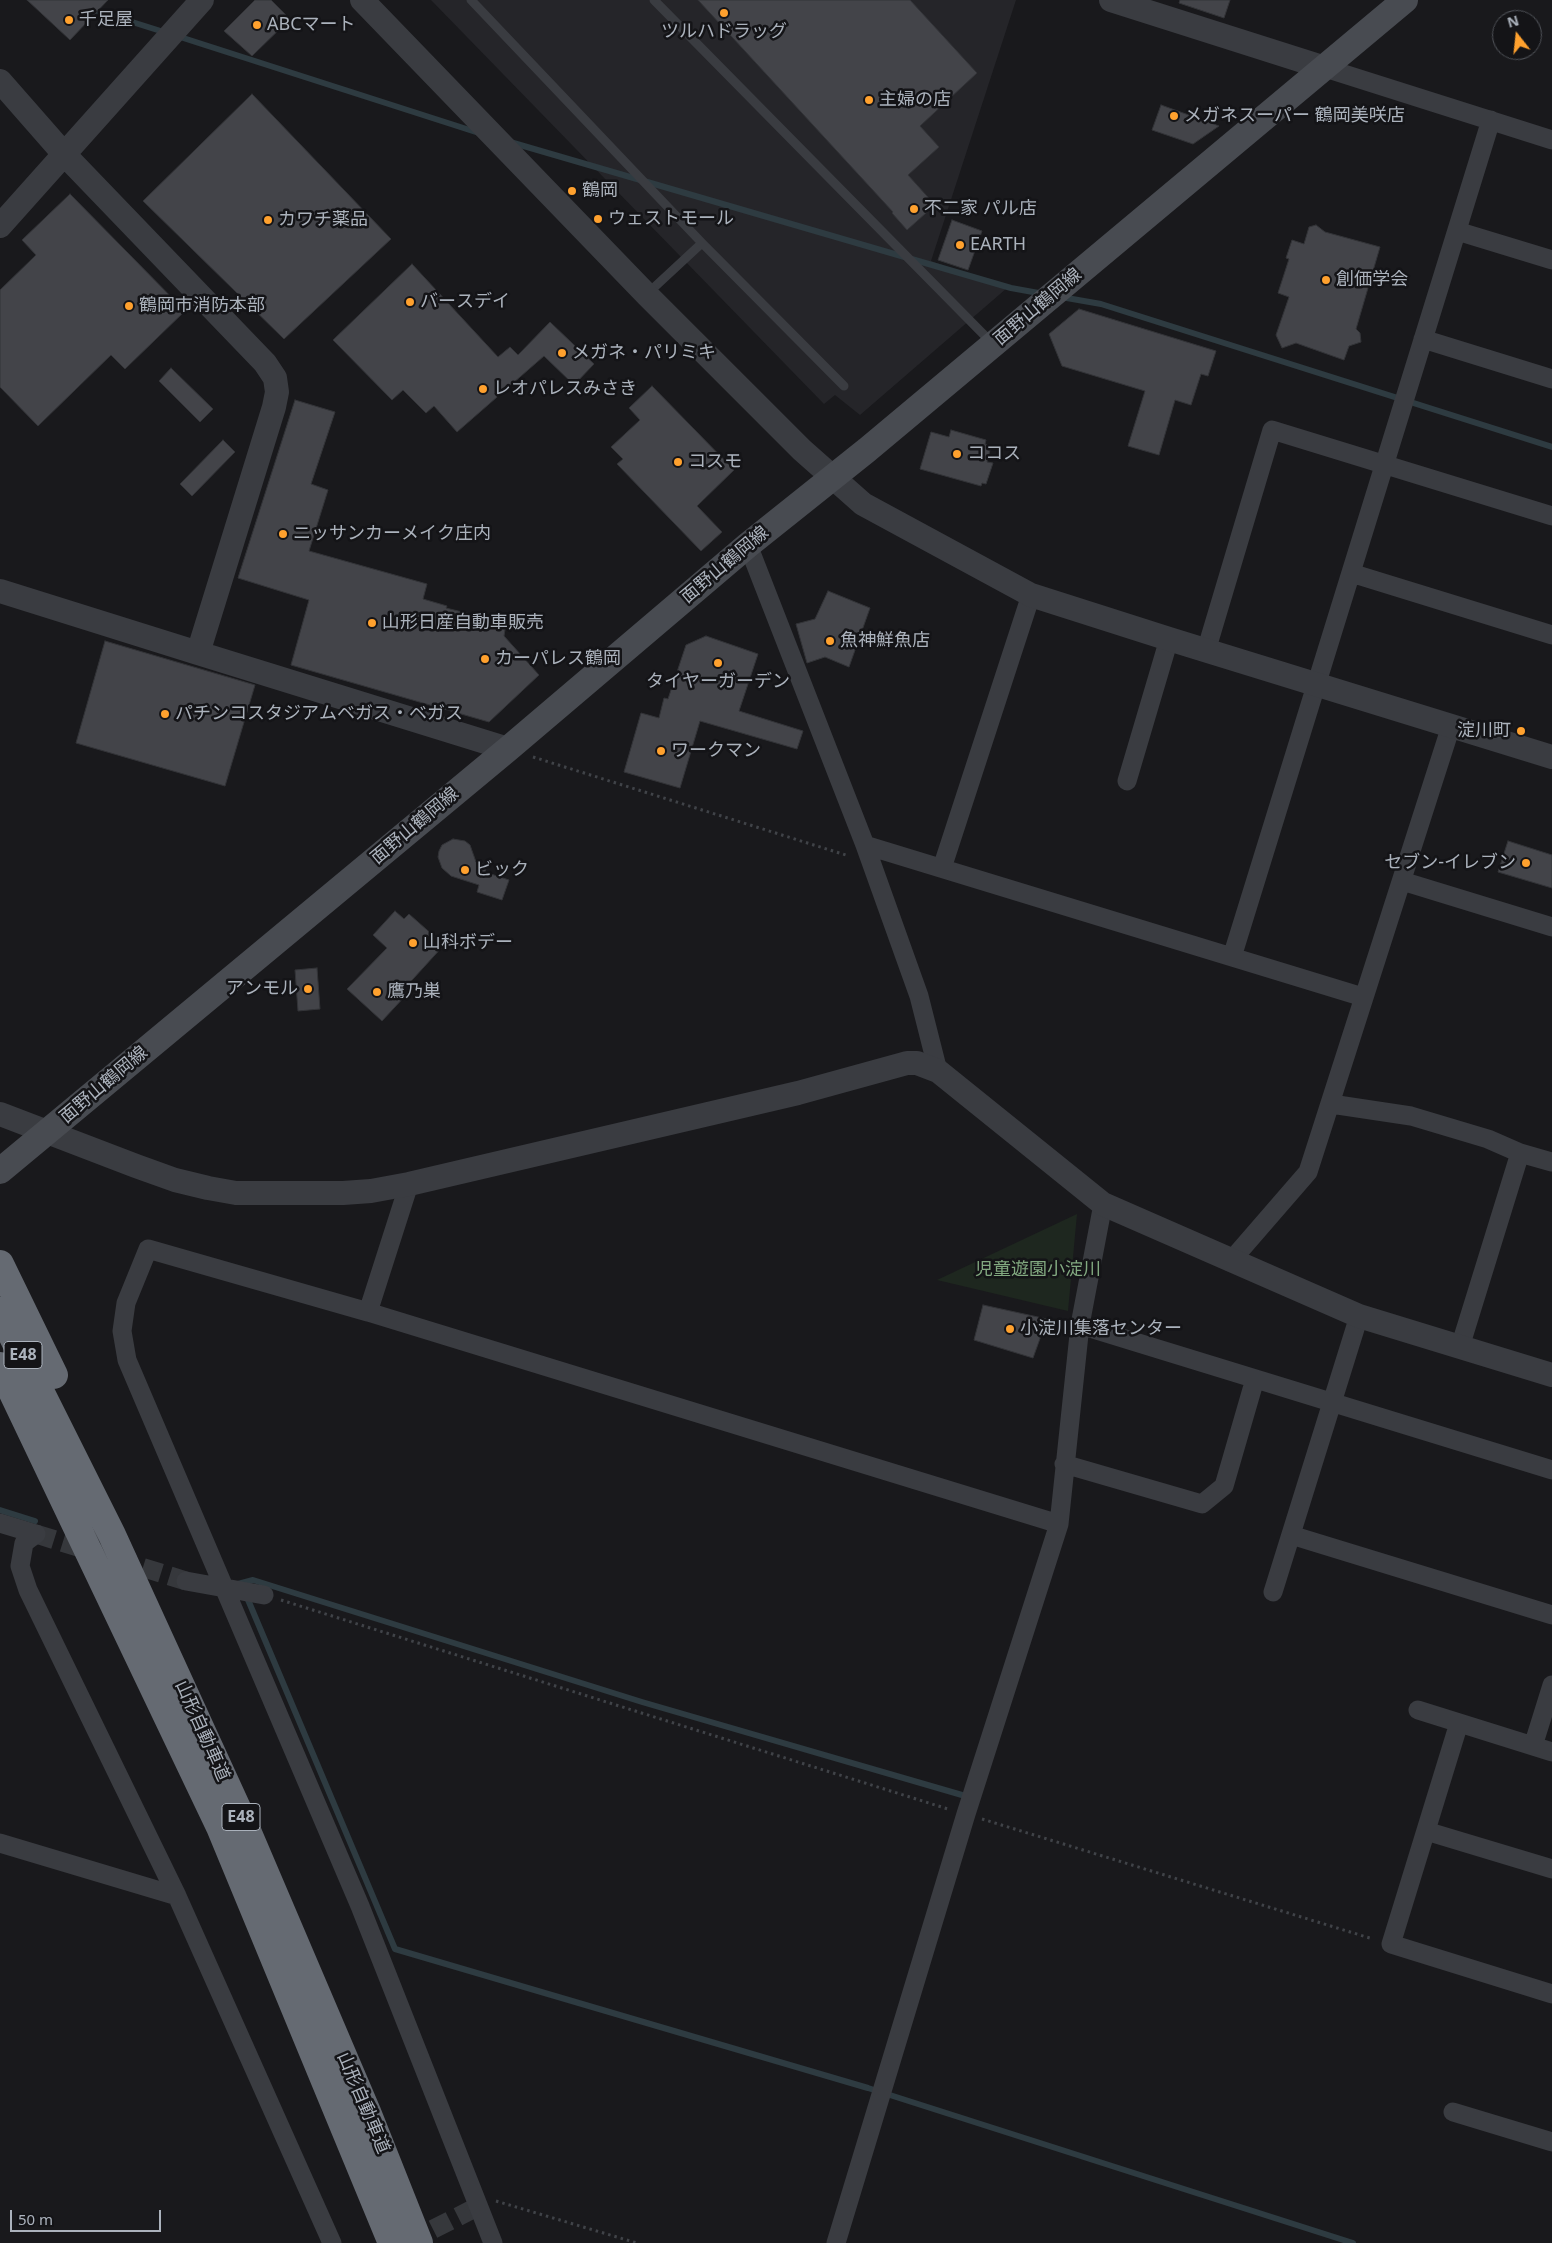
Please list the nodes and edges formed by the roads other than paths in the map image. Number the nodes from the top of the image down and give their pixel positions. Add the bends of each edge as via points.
1 (202, 0) edge
2 (362, 0) edge
3 (471, 0) edge
4 (654, 0) edge
5 (1112, 0) edge
6 (1405, 0) edge
7 (1325, 68) junction
8 (0, 81) edge
9 (1491, 120) junction
10 (1552, 140) edge
11 (64, 154) junction
12 (0, 226) edge
13 (1457, 231) junction
14 (702, 243) junction
15 (1552, 260) edge
16 (647, 295) junction
17 (1423, 339) junction
18 (993, 344) junction
19 (1552, 379) edge
20 (844, 386) dead end
21 (1384, 464) junction
22 (832, 478) junction
23 (1552, 516) edge
24 (748, 546) junction
25 (1351, 573) junction
26 (0, 591) edge
27 (1031, 595) junction
28 (1552, 635) edge
29 (1169, 640) junction
30 (1206, 651) junction
31 (198, 653) junction
32 (1316, 684) junction
33 (1451, 726) junction
34 (508, 749) junction
35 (1552, 756) edge
36 (1127, 781) dead end
37 (864, 845) junction
38 (942, 868) junction
39 (1402, 881) junction
40 (1552, 927) edge
41 (1232, 957) junction
42 (1363, 997) junction
43 (938, 1070) junction
44 (1331, 1104) junction
45 (0, 1114) edge
46 (47, 1132) junction
47 (1520, 1153) junction
48 (1552, 1162) edge
49 (0, 1171) edge
50 (409, 1184) junction
51 (1102, 1204) junction
52 (1230, 1262) junction
53 (0, 1264) edge
54 (0, 1311) edge
55 (368, 1312) junction
56 (1359, 1316) junction
57 (1080, 1325) junction
58 (1460, 1347) junction
59 (0, 1366) edge
60 (0, 1373) edge
61 (1552, 1375) edge
62 (1254, 1379) junction
63 (54, 1396) junction
64 (1332, 1403) junction
65 (22, 1411) junction
66 (1064, 1464) junction
67 (1552, 1470) edge
68 (0, 1523) edge
69 (1059, 1524) junction
70 (1291, 1535) junction
71 (186, 1582) tunnel mouth
72 (223, 1587) junction
73 (1273, 1592) dead end
74 (264, 1595) road end
75 (1552, 1614) edge
76 (1552, 1685) edge
77 (1418, 1710) dead end
78 (1459, 1723) junction
79 (1533, 1746) junction
80 (1552, 1752) edge
81 (1426, 1831) junction
82 (0, 1843) edge
83 (1552, 1869) edge
84 (177, 1896) junction
85 (1552, 1994) edge
86 (1453, 2112) dead end
87 (1552, 2142) edge
88 (332, 2243) edge
89 (392, 2243) edge
90 (419, 2243) edge
91 (493, 2243) edge
92 (836, 2243) edge

1 - 11 street
2 - 16 street
3 - 14 lane
4 - 18 lane
5 - 7 street
6 - 7 main road, 面野山鶴岡線
7 - 9 street
7 - 18 main road, 面野山鶴岡線
8 - 11 street
9 - 10 street
9 - 13 street
11 - 12 street
11 - 31 street via 275,378 274,407
13 - 15 street
13 - 17 street
14 - 16 lane
14 - 20 lane
16 - 22 street
17 - 19 street
17 - 21 street
18 - 22 main road, 面野山鶴岡線
21 - 23 street
21 - 25 street
21 - 30 street via 1272,430
22 - 24 main road, 面野山鶴岡線
22 - 27 street via 863,504
24 - 34 main road, 面野山鶴岡線
24 - 37 street
25 - 28 street
25 - 32 street
26 - 31 street
27 - 29 street
27 - 38 street
29 - 30 street
29 - 36 street
30 - 32 street
31 - 34 street
32 - 33 street
32 - 41 street
33 - 35 street
33 - 39 street
34 - 46 main road, 面野山鶴岡線
37 - 38 street
37 - 43 street via 919,996
38 - 41 street
39 - 40 street
39 - 42 street
41 - 42 street
42 - 44 street
43 - 50 street via 907,1063 788,1096
43 - 51 street
44 - 47 street via 1411,1116 1488,1139
44 - 52 street via 1308,1172
45 - 46 street
46 - 49 main road, 面野山鶴岡線
46 - 50 street via 175,1180 236,1193 343,1193
47 - 48 street
47 - 58 street
50 - 55 street
51 - 52 street
51 - 57 street
52 - 56 street
53 - 63 highway
54 - 63 highway, E48
55 - 69 street
55 - 72 street via 148,1249 126,1302 122,1331 127,1360
56 - 58 street
56 - 64 street
57 - 62 street
57 - 66 street
58 - 61 street
59 - 65 highway, 山形自動車道 / E48
60 - 65 highway
62 - 64 street
62 - 66 street via 1224,1486 1202,1504
63 - 90 highway, 山形自動車道 / E48 via 80,1437 112,1535 246,1828
64 - 67 street
64 - 70 street
65 - 89 highway, 山形自動車道 / E48 via 220,1827
66 - 69 street
68 - 84 street via 36,1534 24,1543 20,1566 28,1590
69 - 92 street via 966,1814
70 - 73 street
70 - 75 street
71 - 72 street
72 - 74 street
72 - 91 street via 360,1906
76 - 79 street
77 - 78 street
78 - 79 street
78 - 81 street
79 - 80 street
81 - 83 street
81 - 85 street via 1391,1944
82 - 84 street
84 - 88 street
86 - 87 street

